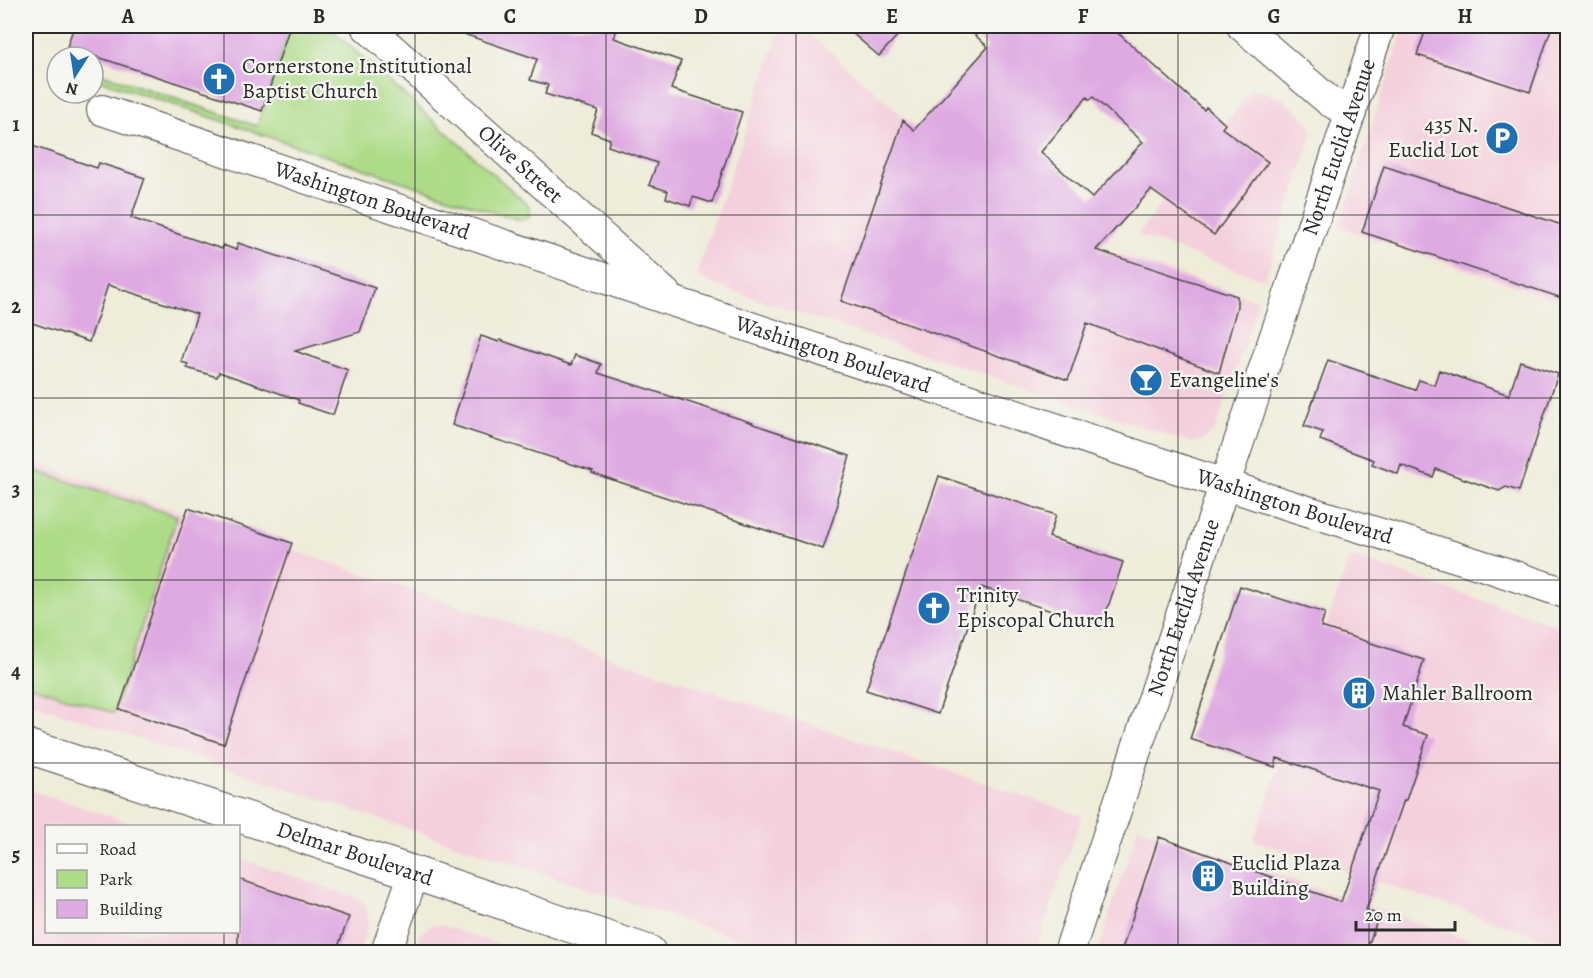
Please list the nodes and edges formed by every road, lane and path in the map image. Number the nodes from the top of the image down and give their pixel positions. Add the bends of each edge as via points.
1 (366, 26) edge
2 (1242, 26) edge
3 (1380, 26) edge
4 (102, 110) dead end
5 (1351, 113) junction
6 (675, 302) junction
7 (1225, 483) junction
8 (1568, 594) edge
9 (26, 746) edge
10 (414, 873) junction
11 (386, 952) edge
12 (649, 952) edge
13 (1069, 952) edge

1 - 6 street, Olive Street
2 - 5 street via 1329,101
3 - 5 street, North Euclid Avenue
4 - 6 street, Washington Boulevard
5 - 7 street, North Euclid Avenue
6 - 7 street, Washington Boulevard
7 - 8 street, Washington Boulevard
7 - 13 street, North Euclid Avenue
9 - 10 main road, Delmar Boulevard
10 - 11 street
10 - 12 main road, Delmar Boulevard

